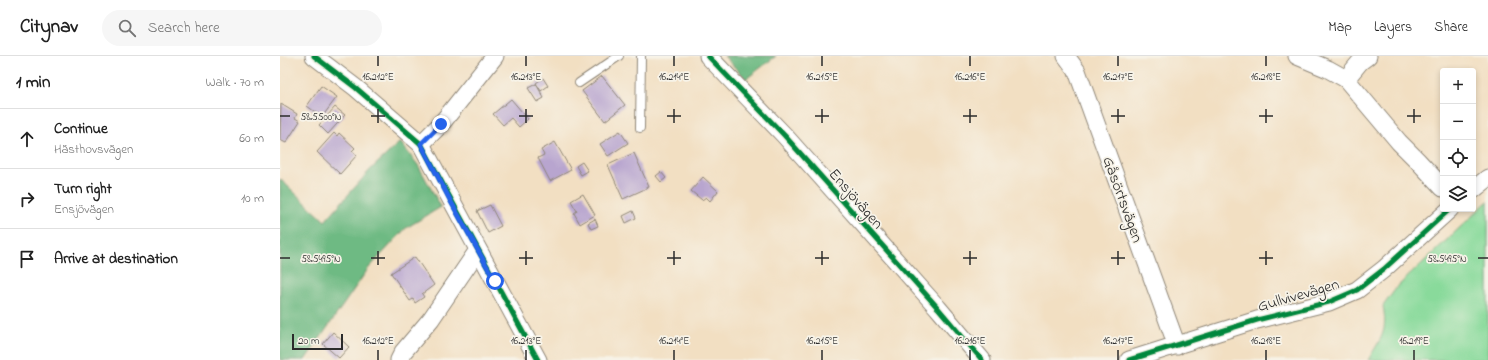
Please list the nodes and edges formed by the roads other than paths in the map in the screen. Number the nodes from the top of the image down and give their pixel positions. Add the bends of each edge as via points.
1 (314, 56) edge
2 (495, 56) edge
3 (619, 56) edge
4 (641, 56) edge
5 (708, 56) edge
6 (1066, 56) edge
7 (1297, 56) edge
8 (1368, 56) edge
9 (1346, 79) junction
10 (579, 83) dead end
11 (640, 128) dead end
12 (421, 144) junction
13 (1488, 178) edge
14 (1440, 185) edge
15 (1476, 188) edge
16 (1447, 212) edge
17 (478, 250) junction
18 (1177, 346) junction
19 (399, 360) edge
20 (538, 360) edge
21 (982, 360) edge
22 (1129, 360) edge

1 - 12 street
2 - 12 street via 441,124
3 - 10 lane
4 - 11 lane
5 - 21 street, Ensjövägen via 784,135
6 - 18 street, Gåsörtsvägen via 1077,71
7 - 9 street
8 - 9 street
9 - 14 street via 1399,142
12 - 17 street
13 - 15 street
16 - 18 street, Gullvivevägen via 1384,269 1356,290 1329,302 1257,320
17 - 19 street via 431,319
17 - 20 street
18 - 22 street, Gullvivevägen

